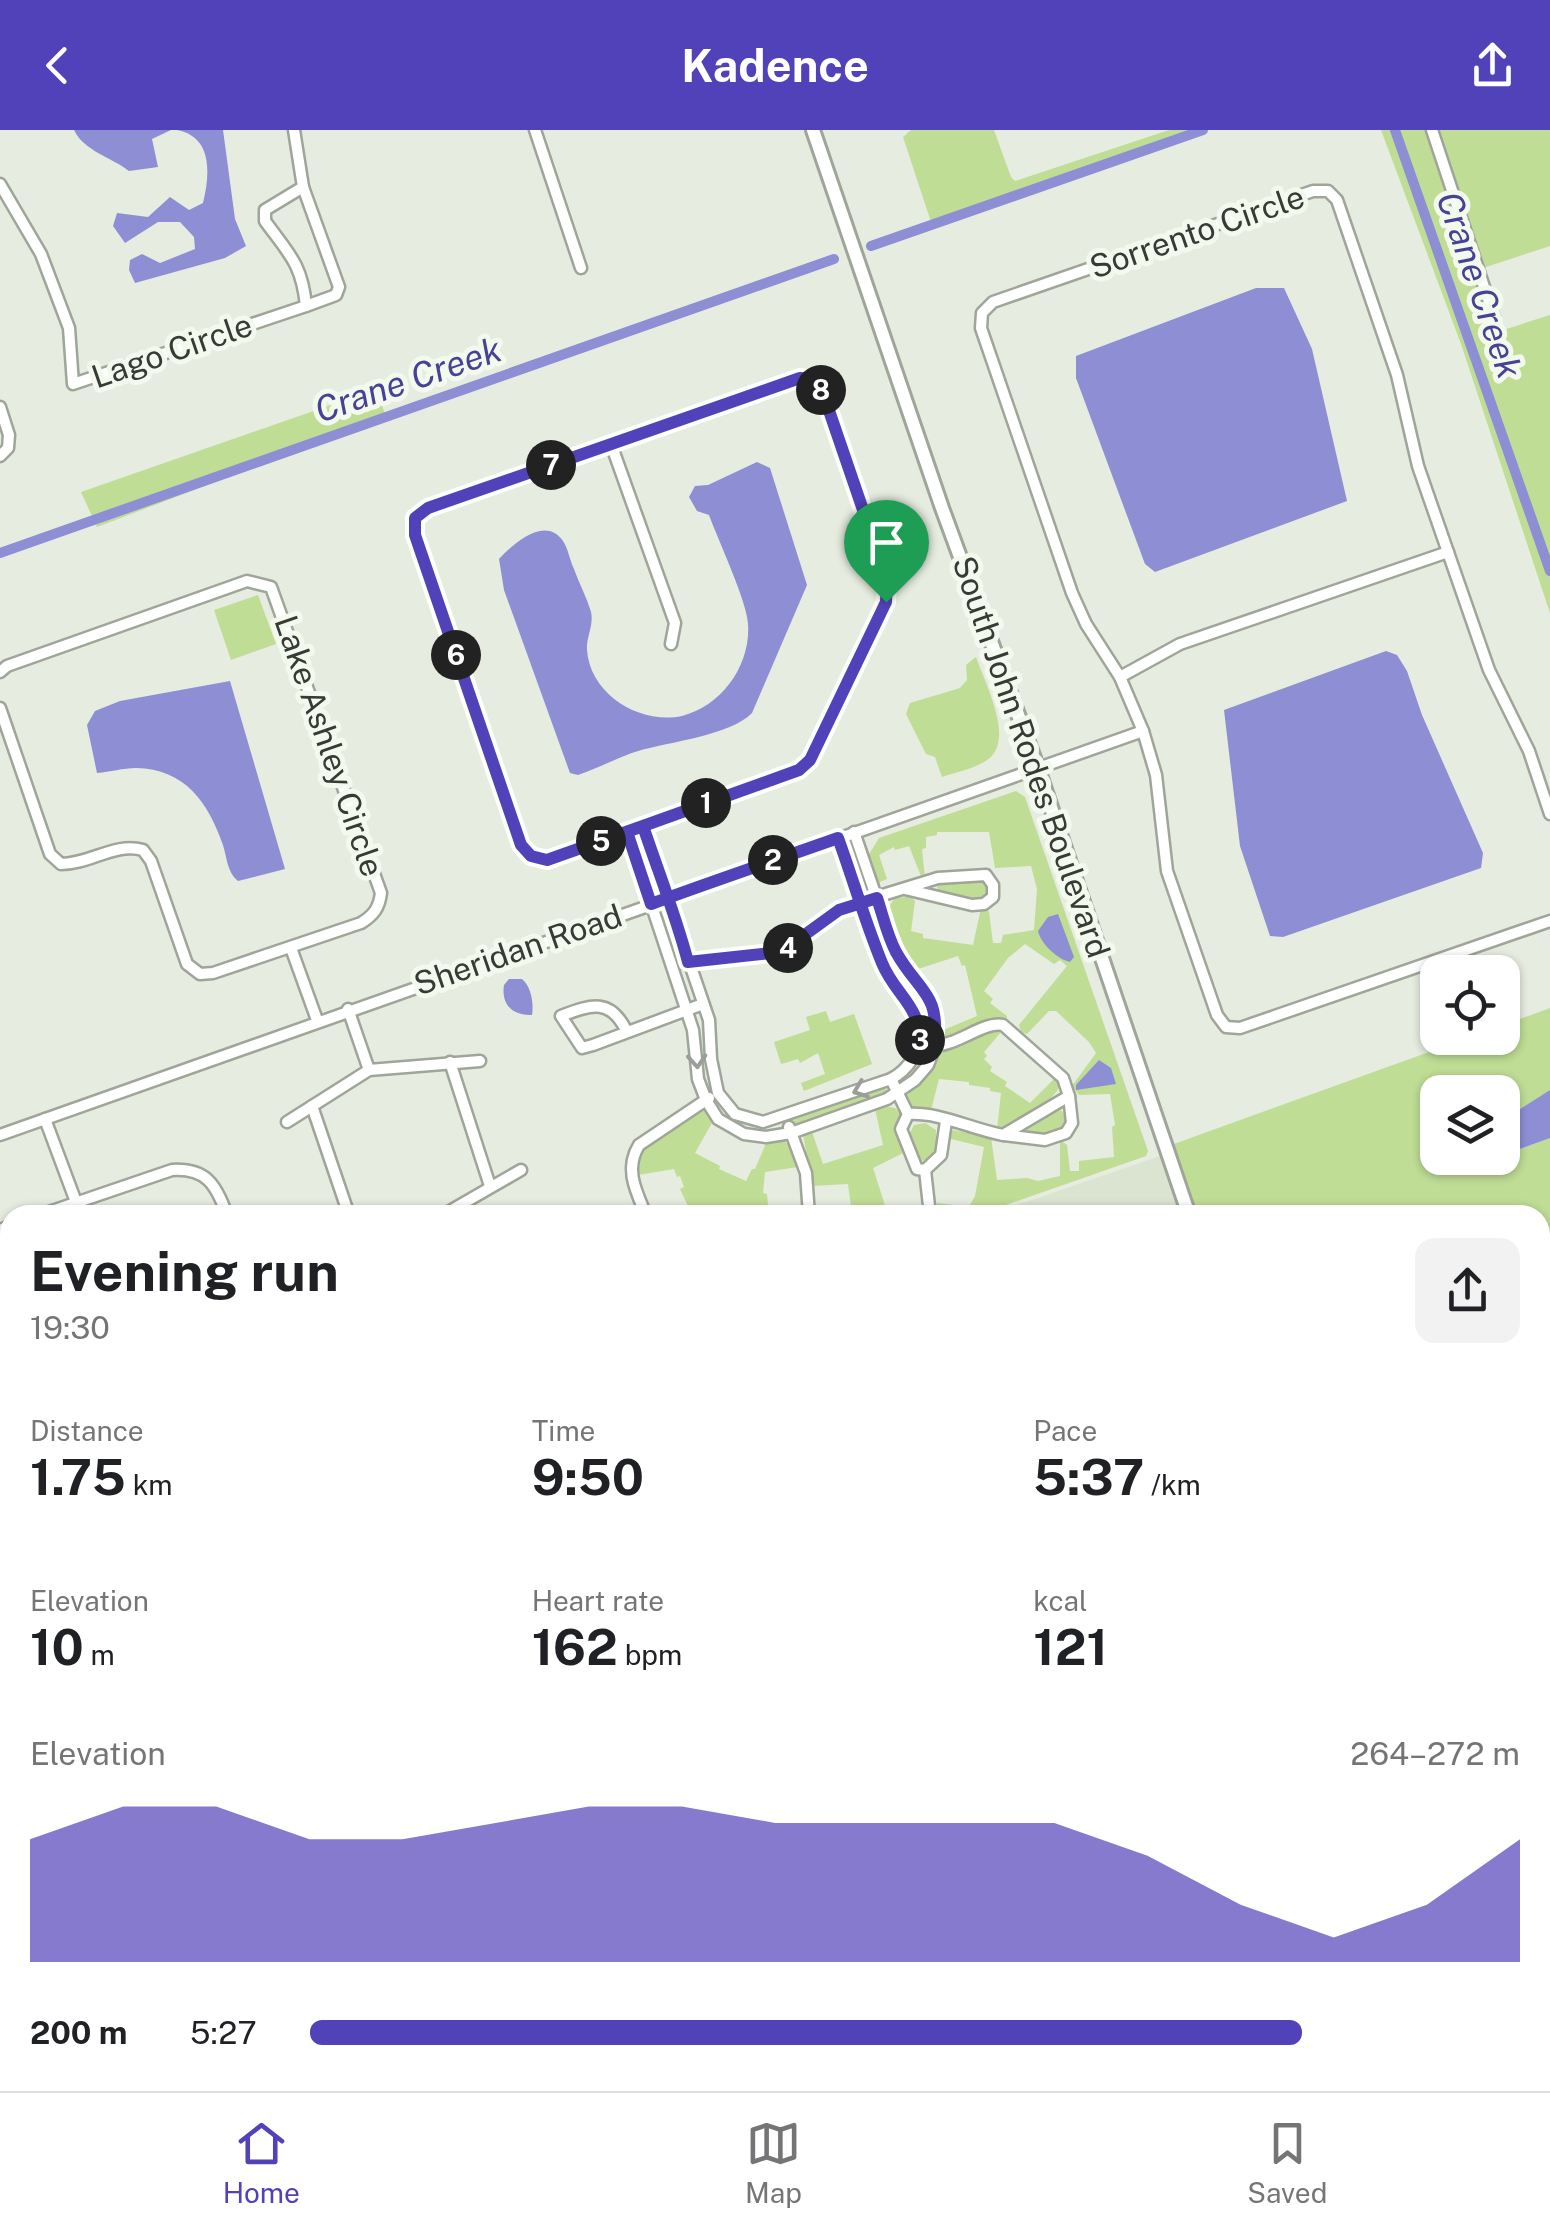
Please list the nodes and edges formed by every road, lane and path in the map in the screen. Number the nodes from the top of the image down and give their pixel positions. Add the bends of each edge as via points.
1 (294, 130) edge
2 (534, 130) edge
3 (813, 130) edge
4 (1432, 130) edge
5 (0, 184) edge
6 (304, 187) junction
7 (582, 268) dead end
8 (306, 306) junction
9 (1494, 318) dead end
10 (0, 407) edge
11 (611, 444) junction
12 (0, 456) edge
13 (1448, 552) junction
14 (671, 644) dead end
15 (0, 672) edge
16 (1120, 677) junction
17 (0, 708) edge
18 (1143, 731) junction
19 (1038, 769) junction
20 (1550, 814) edge
21 (643, 826) junction
22 (627, 832) junction
23 (854, 832) junction
24 (838, 838) junction
25 (905, 888) junction
26 (668, 898) junction
27 (877, 898) junction
28 (861, 901) junction
29 (651, 904) junction
30 (1550, 920) edge
31 (291, 948) junction
32 (688, 962) junction
33 (672, 967) junction
34 (910, 972) junction
35 (896, 985) junction
36 (703, 1004) junction
37 (348, 1010) junction
38 (687, 1010) junction
39 (316, 1020) junction
40 (627, 1032) junction
41 (920, 1046) junction
42 (934, 1046) junction
43 (480, 1061) dead end
44 (450, 1062) junction
45 (369, 1070) junction
46 (890, 1078) junction
47 (718, 1093) junction
48 (898, 1093) junction
49 (1069, 1096) junction
50 (706, 1100) junction
51 (312, 1106) junction
52 (908, 1114) junction
53 (786, 1117) junction
54 (46, 1120) junction
55 (946, 1121) junction
56 (287, 1122) dead end
57 (791, 1133) junction
58 (0, 1135) edge
59 (1003, 1135) junction
60 (521, 1170) dead end
61 (925, 1170) junction
62 (490, 1186) junction
63 (76, 1202) junction
64 (68, 1205) edge
65 (222, 1205) edge
66 (345, 1205) edge
67 (459, 1205) edge
68 (642, 1205) edge
69 (808, 1205) edge
70 (929, 1205) edge
71 (1186, 1205) edge

1 - 6 street, Lago Circle
2 - 7 street
3 - 19 main road, South John Rodes Boulevard
4 - 9 street
5 - 8 street, Lago Circle via 41,254 69,328 74,384
6 - 8 street, Lago Circle via 339,287 336,295
6 - 8 street via 266,210 266,221 292,252
10 - 12 street via 9,434
11 - 14 street via 675,623
11 - 21 street via 800,378 814,380 887,580 886,602 810,760 799,770
11 - 22 street via 428,508 415,518 415,535 521,845 547,860
13 - 16 street via 1180,644
13 - 16 street, Sorrento Circle via 1391,358 1337,200 1328,191 993,302 982,313 981,328 1072,593
13 - 20 street, Sorrento Circle
15 - 31 street, Lake Ashley Circle via 247,582 271,587 381,893 362,924
16 - 18 street, Sorrento Circle
17 - 31 street, Lake Ashley Circle via 50,854 60,864 128,846 144,850 187,964 200,974
18 - 19 street
18 - 30 street, Sorrento Circle via 1156,775 1167,871 1226,1027 1240,1028
19 - 23 street, Sheridan Road
19 - 71 main road, South John Rodes Boulevard
21 - 22 street
21 - 26 street
22 - 29 street
23 - 24 street, Sheridan Road
23 - 27 street
24 - 26 street, Sheridan Road
24 - 28 street
25 - 25 street via 980,873 990,879 993,898 972,905
25 - 27 street
26 - 29 street, Sheridan Road
26 - 32 street
27 - 28 street
27 - 34 street
28 - 32 street via 781,952
28 - 35 street via 880,960
29 - 33 street
29 - 37 street, Sheridan Road
31 - 39 street
32 - 33 street
32 - 36 street
33 - 38 street
34 - 35 street
34 - 42 street via 929,996
35 - 41 street via 914,1011
36 - 38 street
36 - 47 street
37 - 39 street, Sheridan Road
37 - 45 street
38 - 40 street
38 -> 50 street
39 - 54 street, Sheridan Road
40 - 40 street via 582,1048 560,1016 602,1006 619,1015
41 - 42 street
41 - 46 street
42 - 48 street via 928,1064
42 - 49 street via 1003,1025 1062,1078
43 - 44 street
44 - 45 street
44 - 62 street
45 - 51 street
46 - 48 street
46 -> 53 street
47 - 50 street
47 - 53 street via 735,1114 764,1122
48 - 52 street
48 - 57 street
49 - 59 street
49 - 59 street via 1072,1123 1066,1133 1045,1140
50 - 57 street via 718,1119 744,1134
50 - 68 street via 639,1145 632,1176
51 - 56 street
51 - 66 street
52 - 55 street
52 - 61 street via 901,1130 906,1147 917,1170
53 - 57 street
54 - 58 street, Sheridan Road
54 - 63 street
55 - 59 street
55 - 61 street via 940,1155
57 - 69 street via 806,1172
60 - 62 street
61 - 70 street
62 - 67 street
63 - 64 street
63 - 65 street via 190,1169 210,1179

